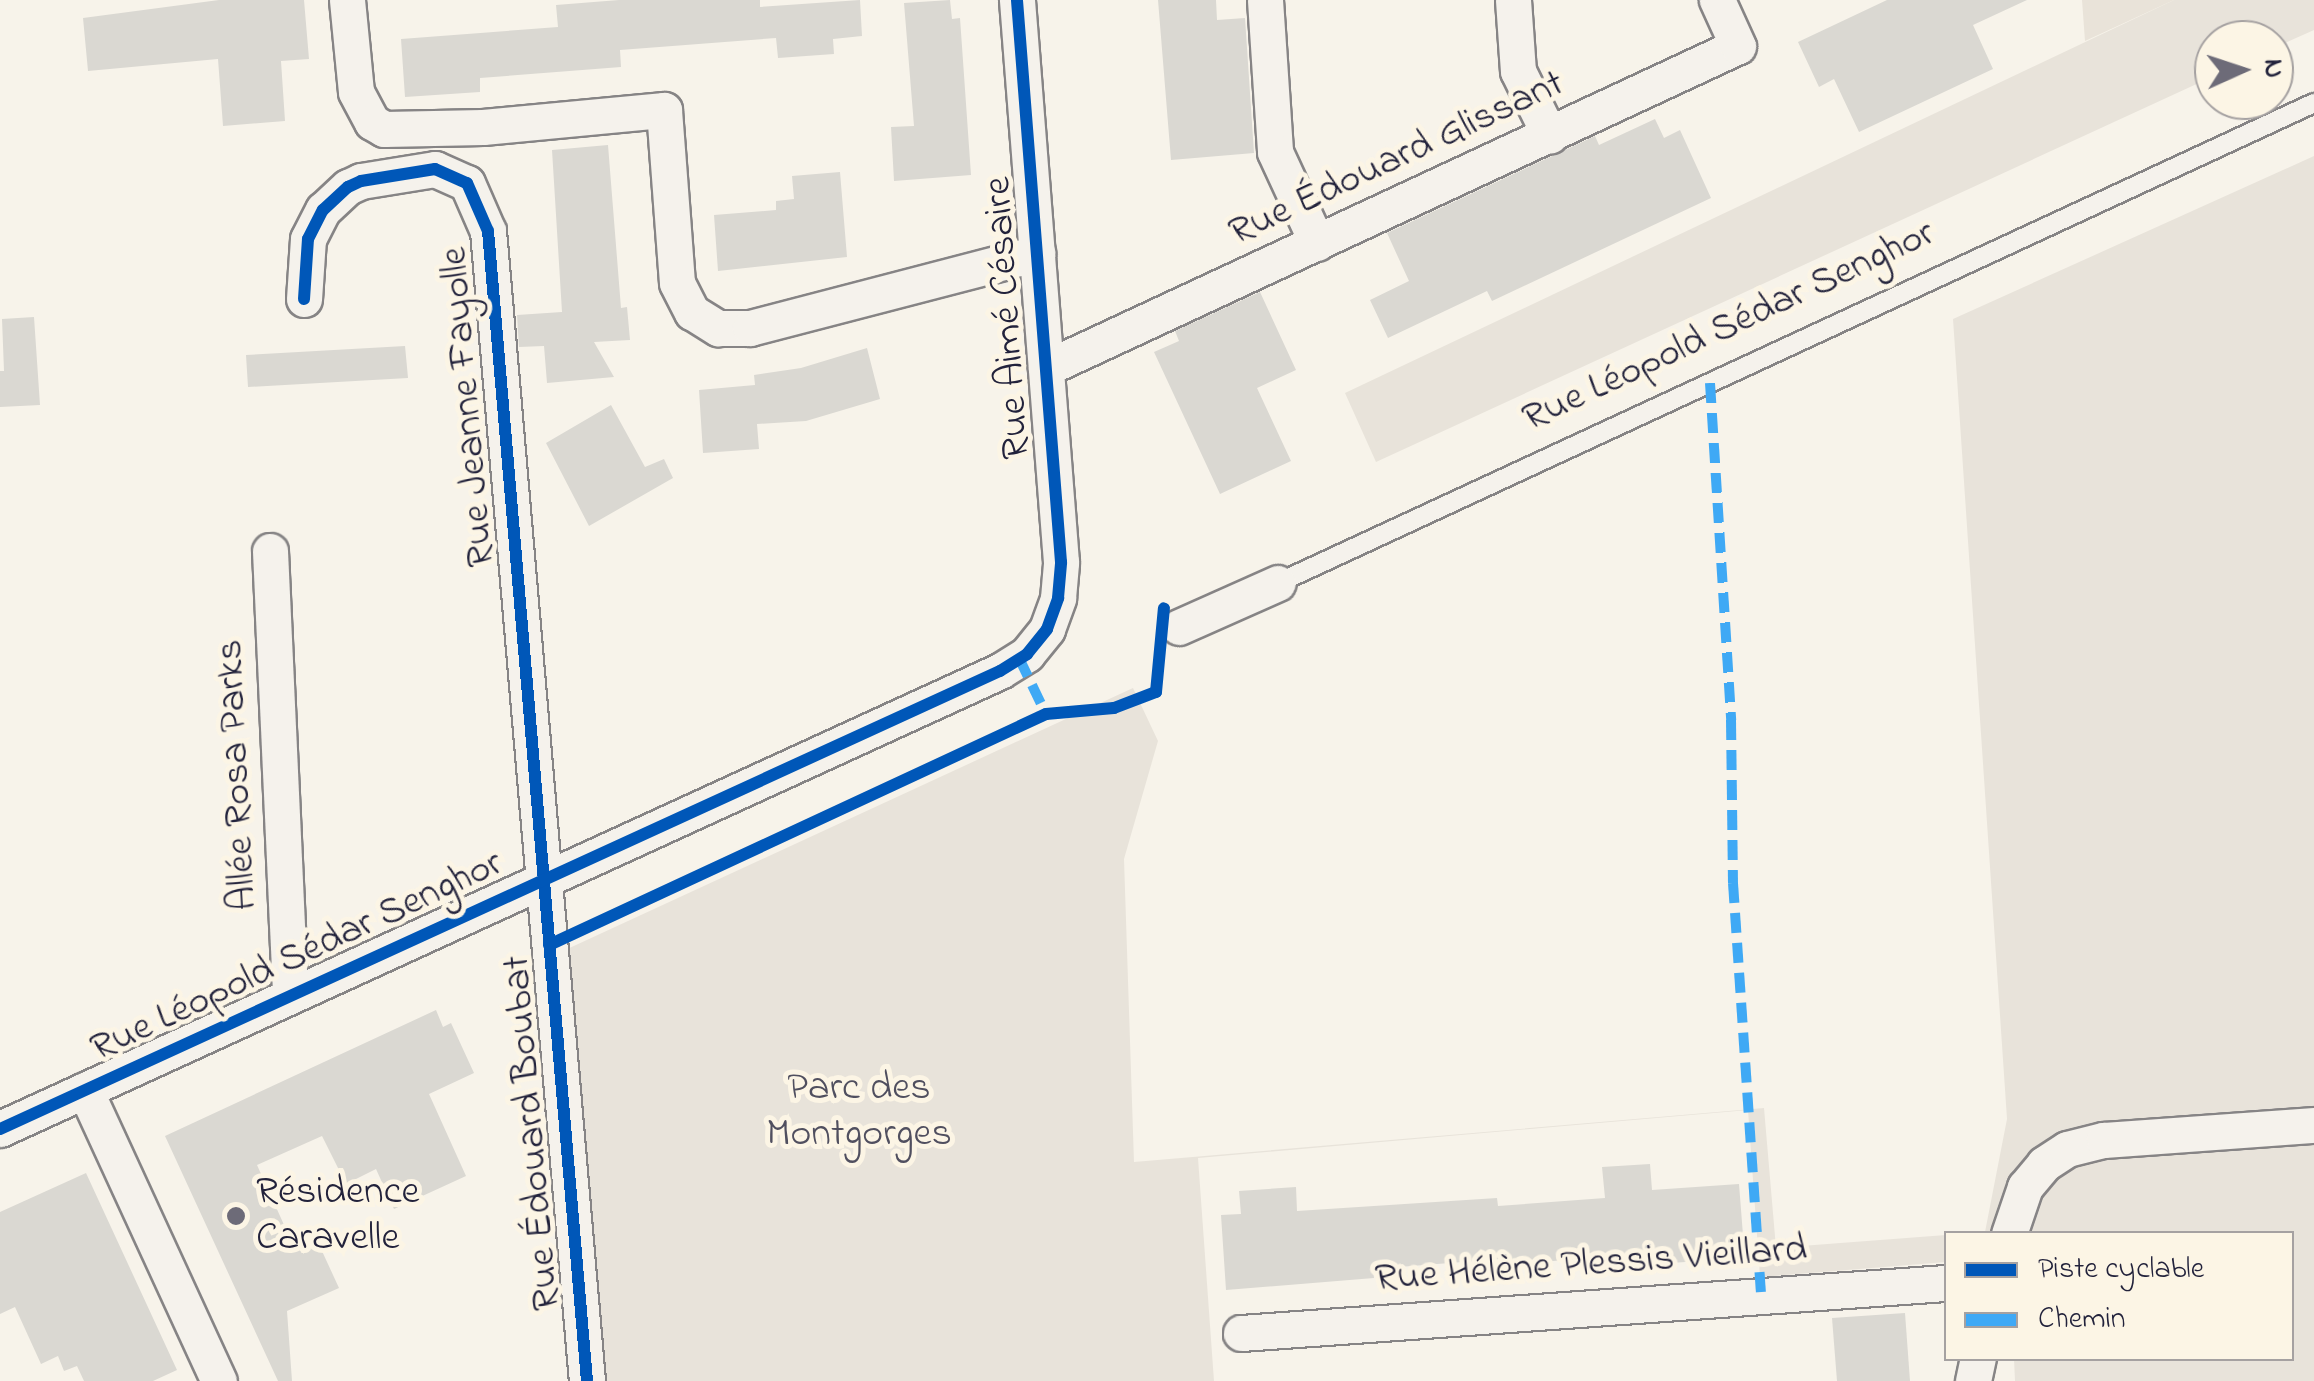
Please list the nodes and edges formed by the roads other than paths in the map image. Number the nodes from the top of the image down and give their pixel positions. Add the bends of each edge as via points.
1 (347, 0) edge
2 (1017, 0) edge
3 (1265, 0) edge
4 (1513, 0) edge
5 (1717, 0) edge
6 (2314, 103) edge
7 (1550, 136) junction
8 (1317, 243) junction
9 (1037, 254) junction
10 (304, 299) dead end
11 (1046, 368) junction
12 (270, 552) dead end
13 (1278, 583) joint
14 (1179, 627) dead end
15 (1047, 629) joint
16 (544, 879) junction
17 (290, 994) junction
18 (84, 1090) junction
19 (2314, 1125) edge
20 (0, 1129) edge
21 (2010, 1231) edge
22 (1944, 1282) edge
23 (1241, 1332) dead end
24 (219, 1381) edge
25 (587, 1381) edge

1 - 9 street via 356,92 372,122 384,129 664,110 676,283 692,312 718,328 750,328
2 - 9 street, Rue Aimé Césaire
3 - 8 street via 1275,152
4 - 7 street via 1518,70
5 - 7 street, Rue Édouard Glissant via 1738,46
6 - 13 lane, Rue Léopold Sédar Senghor
7 - 8 street, Rue Édouard Glissant
8 - 11 street, Rue Édouard Glissant
9 - 11 street, Rue Aimé Césaire
10 - 16 street, Rue Jeanne Fayolle via 308,239 322,210 348,188 435,169 467,183 488,231
11 - 15 street, Rue Aimé Césaire via 1061,562
12 - 17 street, Allée Rosa Parks
13 - 14 street, Rue Léopold Sédar Senghor
15 - 16 street, Rue Léopold Sédar Senghor via 1027,654 1000,671
16 - 17 street, Rue Léopold Sédar Senghor
16 - 25 street, Rue Édouard Boubat
17 - 18 street, Rue Léopold Sédar Senghor
18 - 20 street, Rue Léopold Sédar Senghor
18 - 24 street
19 - 21 street via 2104,1140 2067,1150 2044,1164 2026,1187
22 - 23 street, Rue Hélène Plessis Vieillard

